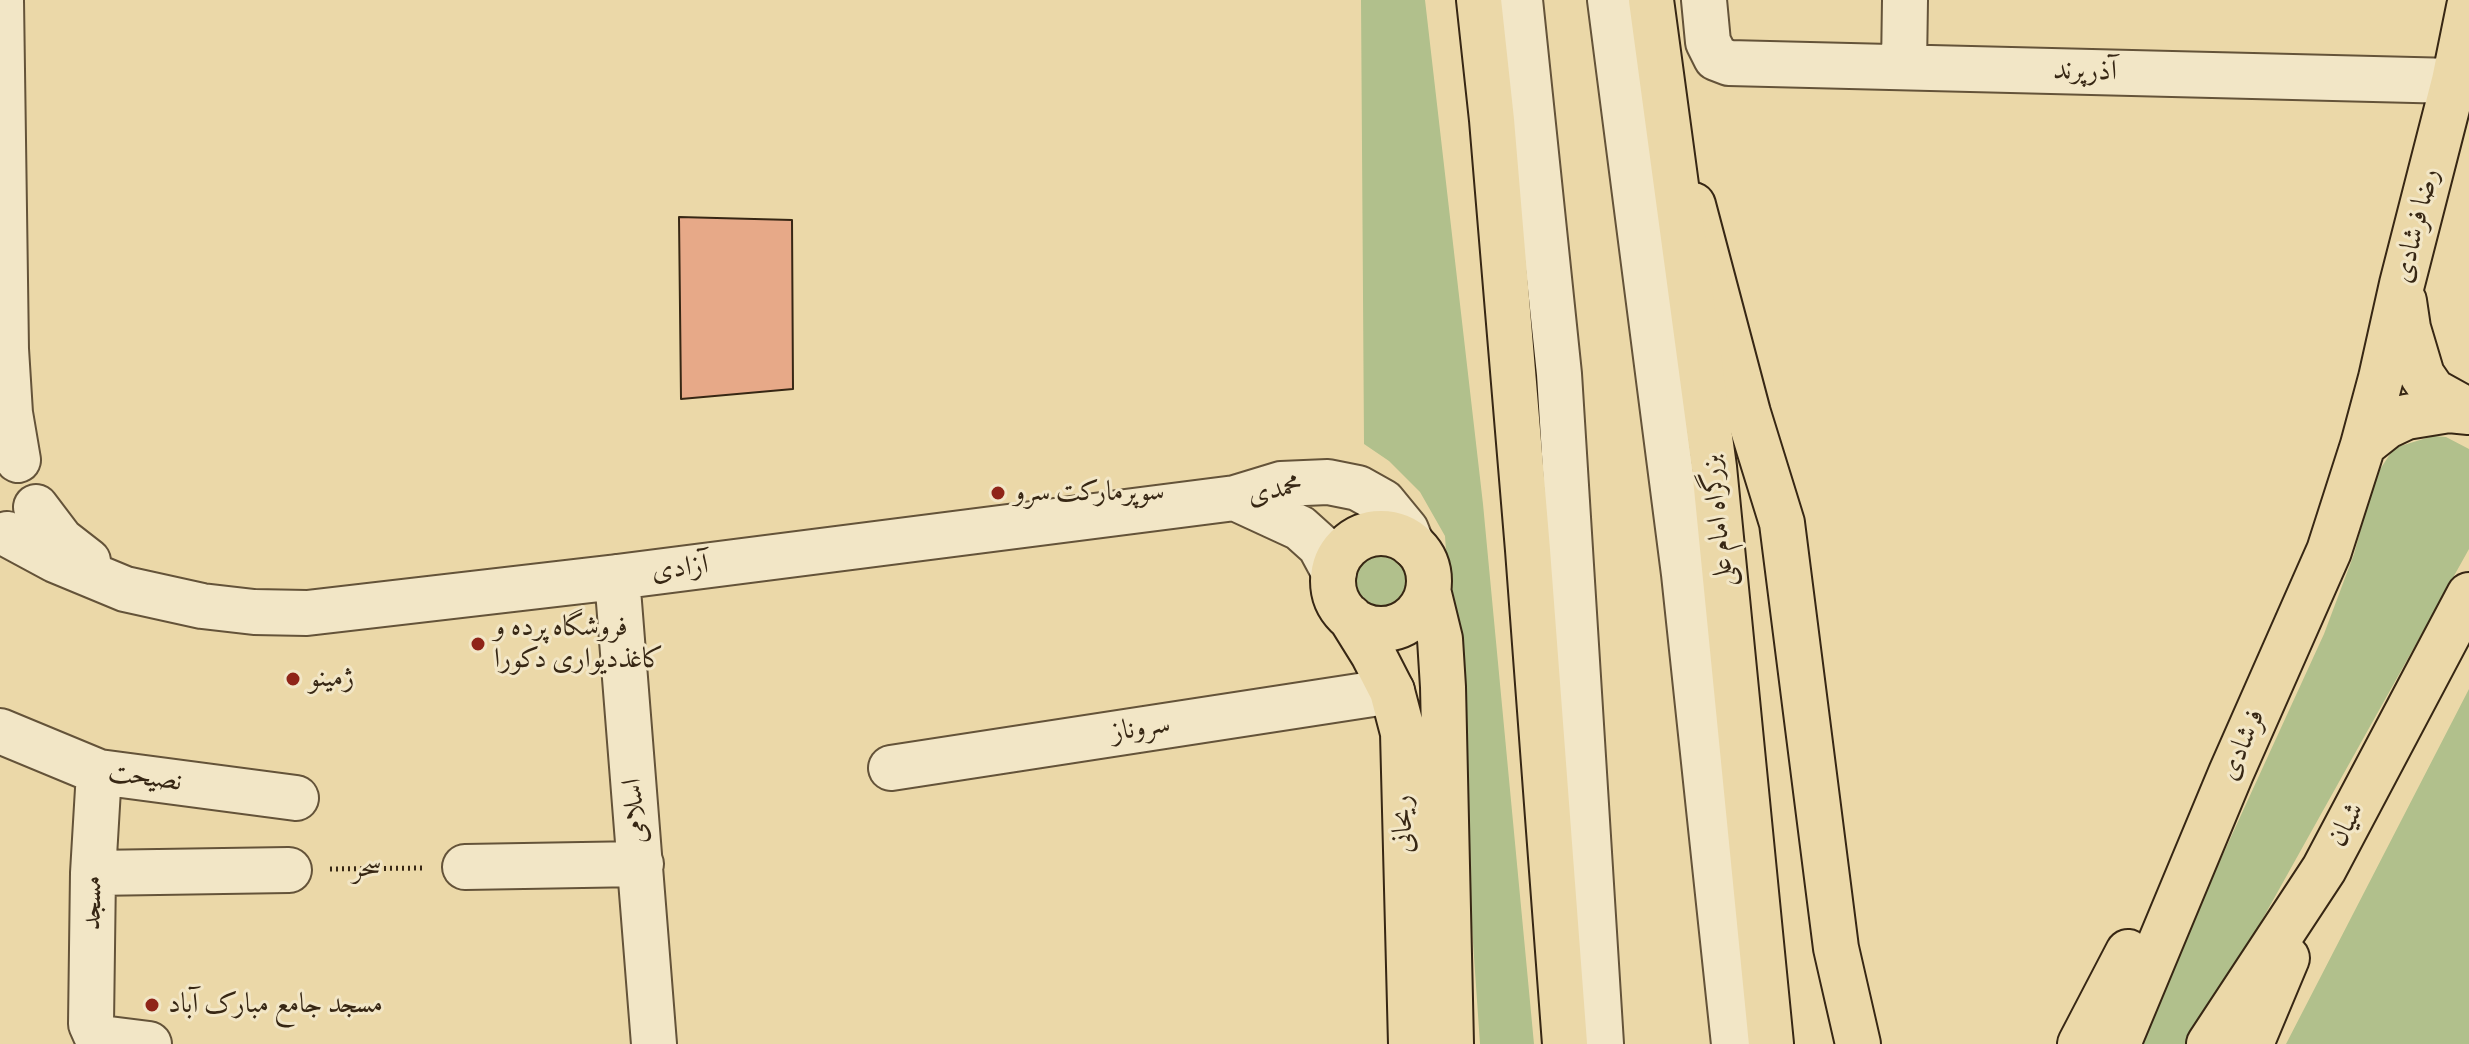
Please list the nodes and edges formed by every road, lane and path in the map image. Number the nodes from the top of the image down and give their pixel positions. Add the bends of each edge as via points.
1 (1, 0) edge
2 (1479, 0) edge
3 (1520, 0) edge
4 (1610, 0) edge
5 (1651, 0) edge
6 (1704, 0) edge
7 (1905, 0) edge
8 (2469, 7) edge
9 (1904, 67) junction
10 (2454, 81) junction
11 (1665, 98) junction
12 (2402, 284) junction
13 (3, 365) edge
14 (2469, 411) edge
15 (2363, 445) junction
16 (9, 458) edge
17 (1235, 498) junction
18 (14, 525) edge
19 (1412, 545) junction
20 (1334, 572) junction
21 (617, 577) junction
22 (1428, 590) junction
23 (2469, 595) edge
24 (1350, 617) junction
25 (1392, 691) junction
26 (0, 731) edge
27 (891, 768) dead end
28 (99, 772) junction
29 (2231, 773) junction
30 (296, 798) dead end
31 (641, 864) junction
32 (465, 867) joint
33 (2324, 869) junction
34 (289, 870) joint
35 (93, 873) junction
36 (149, 1044) edge
37 (654, 1044) edge
38 (1411, 1044) edge
39 (1451, 1044) edge
40 (1565, 1044) edge
41 (1601, 1044) edge
42 (1734, 1044) edge
43 (1771, 1044) edge
44 (1858, 1044) edge
45 (2080, 1044) edge
46 (2118, 1044) edge
47 (2209, 1044) edge
48 (2251, 1044) edge

1 - 13 street
2 - 40 main road
3 - 41 street via 1559,374
4 - 42 street via 1680,543
5 - 11 main road, بزرگراه امام علی
6 - 9 street, آذرپرند via 1708,42 1716,58 1729,63
7 - 9 street
8 - 10 main road, رضا فرشادی
9 - 10 street, آذرپرند
10 - 12 main road, رضا فرشادی
11 - 43 main road, بزرگراه امام علی via 1714,467
11 - 44 main road via 1782,523 1836,948
12 - 14 main road via 2422,375 2433,391
12 - 15 main road, رضا فرشادی
13 - 16 street
14 - 15 main road via 2406,417
15 - 29 main road, فرشادی via 2329,551
16 - 18 street via 27,468 38,493
17 - 19 street, محمدی via 1281,484 1328,482 1358,488 1383,502
17 - 20 street, محمدی via 1300,528 1320,546
17 - 21 street, آزادی
18 - 21 street, آزادی via 55,560 125,589 254,612 307,613
19 - 20 main road via 1386,533 1359,538 1338,558
19 - 22 main road via 1426,565
20 - 24 main road via 1336,596
21 - 31 street, اسلامی
22 - 24 main road via 1411,618 1397,626 1364,626
22 - 39 main road via 1440,639 1443,687
23 - 33 main road, شیان
24 - 25 main road, ریحانی
25 - 27 street, سروناز
25 - 38 main road, ریحانی via 1403,733
26 - 28 street, نصیحت
28 - 30 street, نصیحت
28 - 35 street, مسجد
29 - 45 main road via 2166,874
29 - 46 main road, فرشادی
31 - 32 street
31 - 37 street, اسلامی
32 - 34 path, سحر
33 - 47 main road, شیان
33 - 48 main road
34 - 35 street
35 - 36 street, مسجد via 91,1024 101,1038

